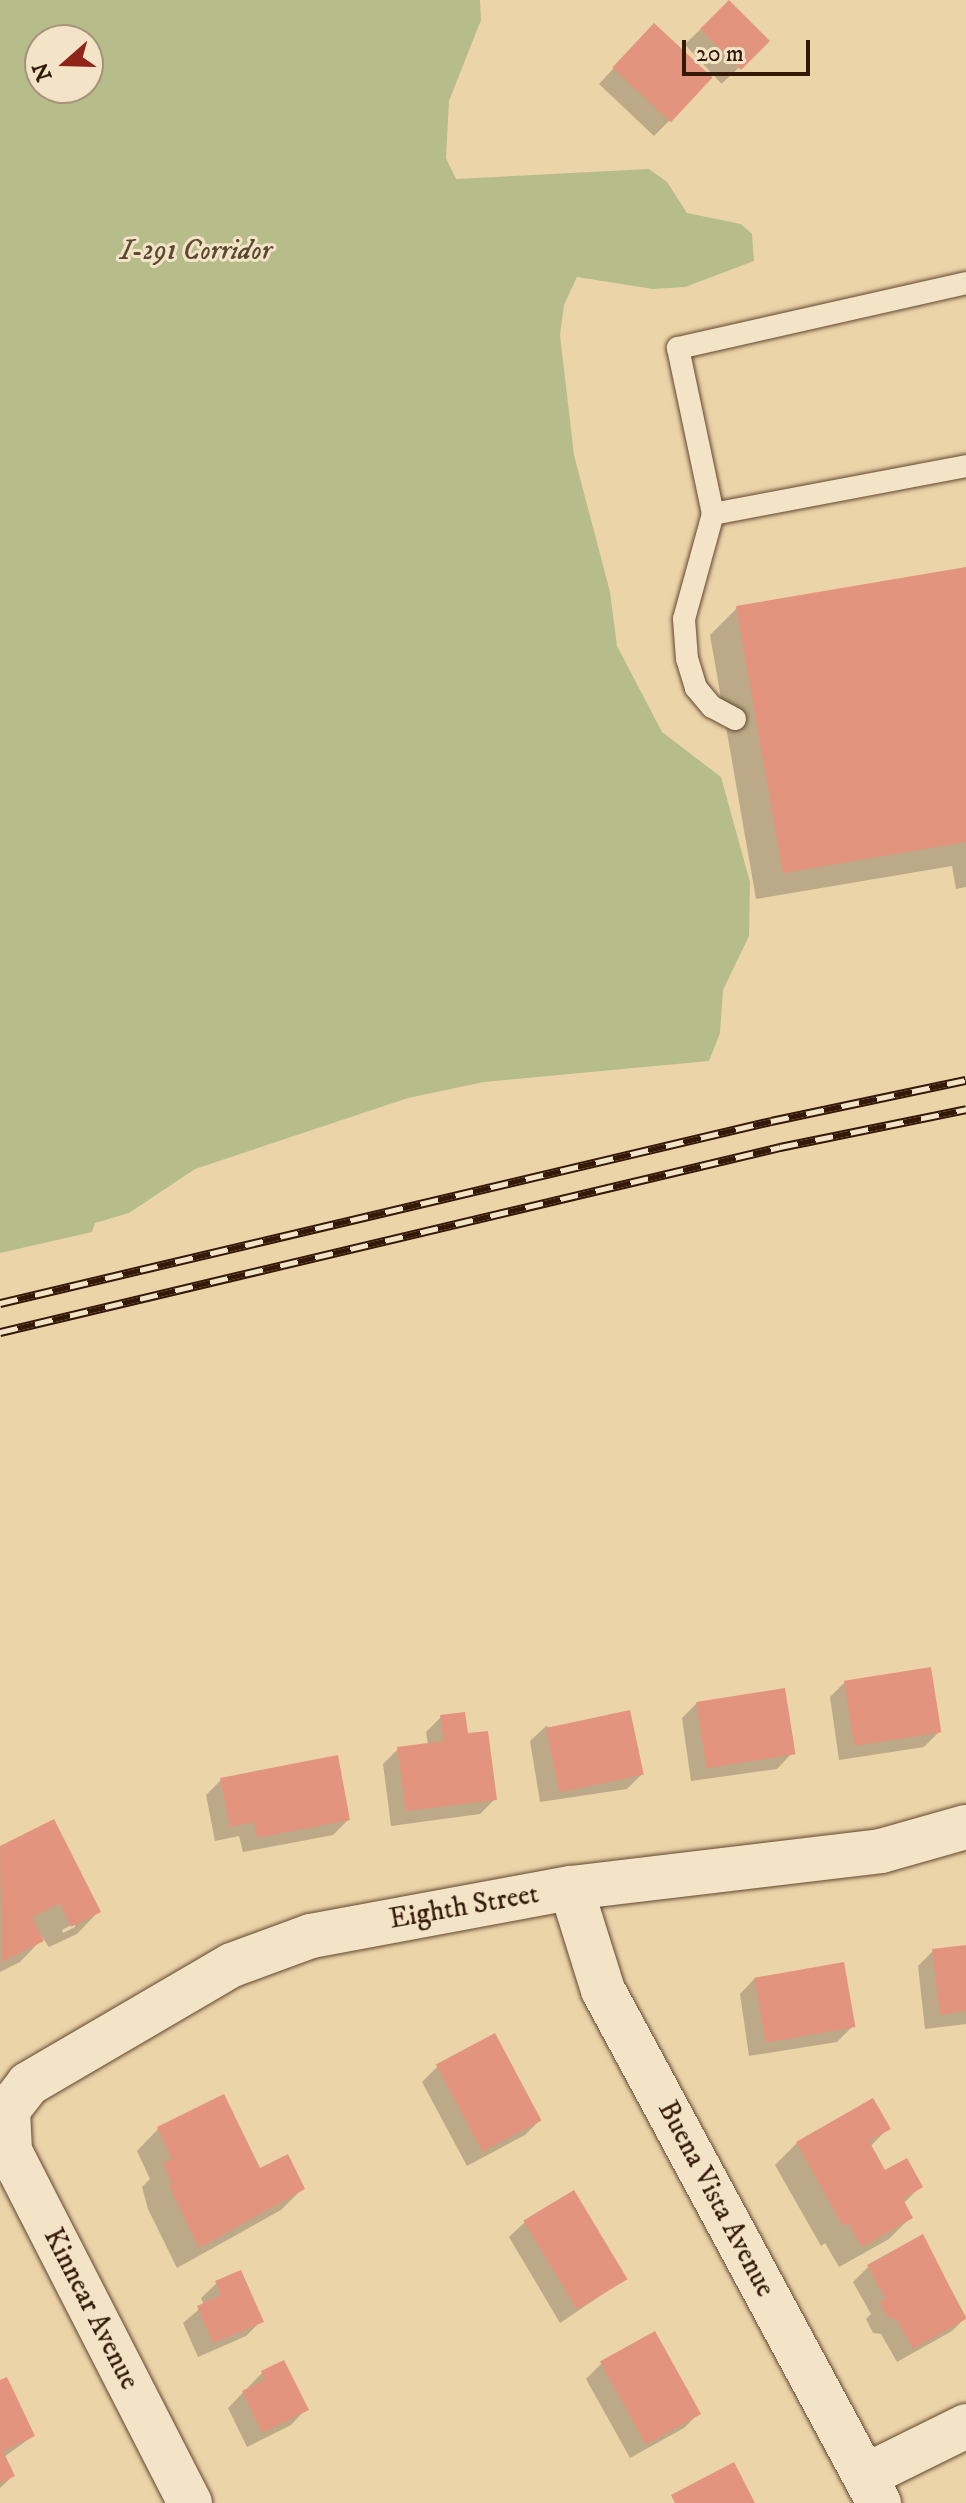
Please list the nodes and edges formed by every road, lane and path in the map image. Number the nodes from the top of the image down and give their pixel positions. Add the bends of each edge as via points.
1 (966, 283) edge
2 (966, 466) edge
3 (713, 514) junction
4 (735, 719) dead end
5 (966, 1827) edge
6 (571, 1888) junction
7 (8, 2110) joint
8 (966, 2426) edge
9 (872, 2490) edge
10 (190, 2503) edge

1 - 3 lane via 678,348
2 - 3 lane
3 - 4 lane via 684,619 687,659 696,688 712,707
5 - 6 street, Eighth Street via 881,1851
6 - 7 street, Eighth Street via 311,1936 232,1965 28,2084
6 - 9 street, Buena Vista Avenue via 603,1990
7 - 10 street, Kinnear Avenue via 10,2151
8 - 9 street

